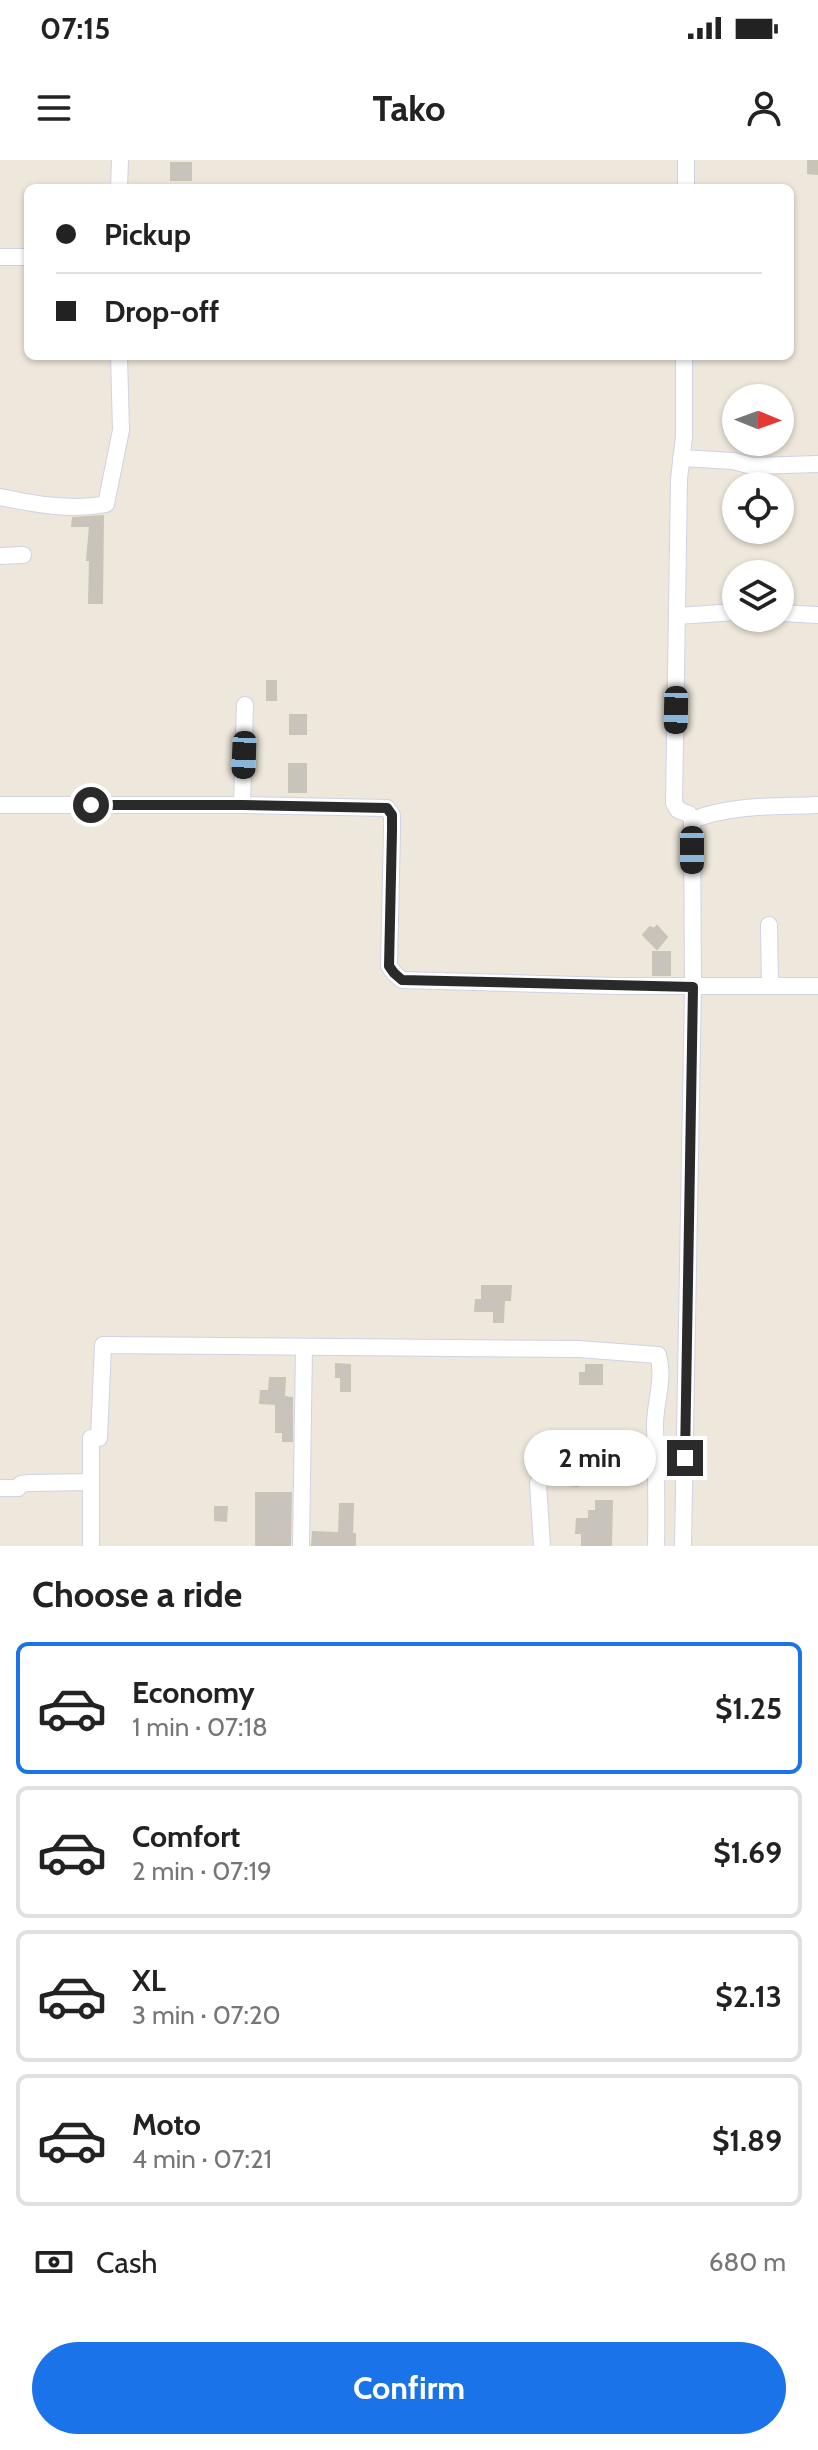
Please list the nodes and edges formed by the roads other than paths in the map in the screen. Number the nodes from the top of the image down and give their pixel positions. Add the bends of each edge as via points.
1 (120, 160) edge
2 (686, 160) edge
3 (119, 184) edge
4 (686, 184) edge
5 (0, 257) edge
6 (24, 257) edge
7 (119, 360) edge
8 (684, 360) edge
9 (681, 458) junction
10 (818, 464) edge
11 (0, 497) edge
12 (23, 555) dead end
13 (0, 556) edge
14 (722, 613) edge
15 (794, 614) edge
16 (818, 615) edge
17 (677, 616) junction
18 (245, 705) dead end
19 (0, 805) edge
20 (242, 805) junction
21 (818, 805) edge
22 (686, 815) junction
23 (769, 925) dead end
24 (770, 986) junction
25 (818, 986) edge
26 (693, 987) junction
27 (304, 1347) junction
28 (90, 1482) junction
29 (538, 1483) dead end
30 (0, 1488) edge
31 (91, 1546) edge
32 (301, 1546) edge
33 (542, 1546) edge
34 (656, 1546) edge
35 (683, 1546) edge

1 - 3 street
2 - 4 street
5 - 6 street
7 - 11 street via 121,430 106,504 32,504
8 - 9 street
9 - 10 street via 752,466
9 - 17 street
12 - 13 street
14 - 17 street
15 - 16 street
17 - 22 street via 674,803
18 - 20 street
19 - 20 street
20 - 26 street via 387,808 392,815 389,966 402,980
21 - 22 street
22 - 26 street
23 - 24 street
24 - 25 street
24 - 26 street
26 - 35 street
27 - 28 street via 103,1345 99,1438 91,1438
27 - 32 street
27 - 34 street via 579,1349 658,1355
28 - 30 street
28 - 31 street
29 - 33 street

